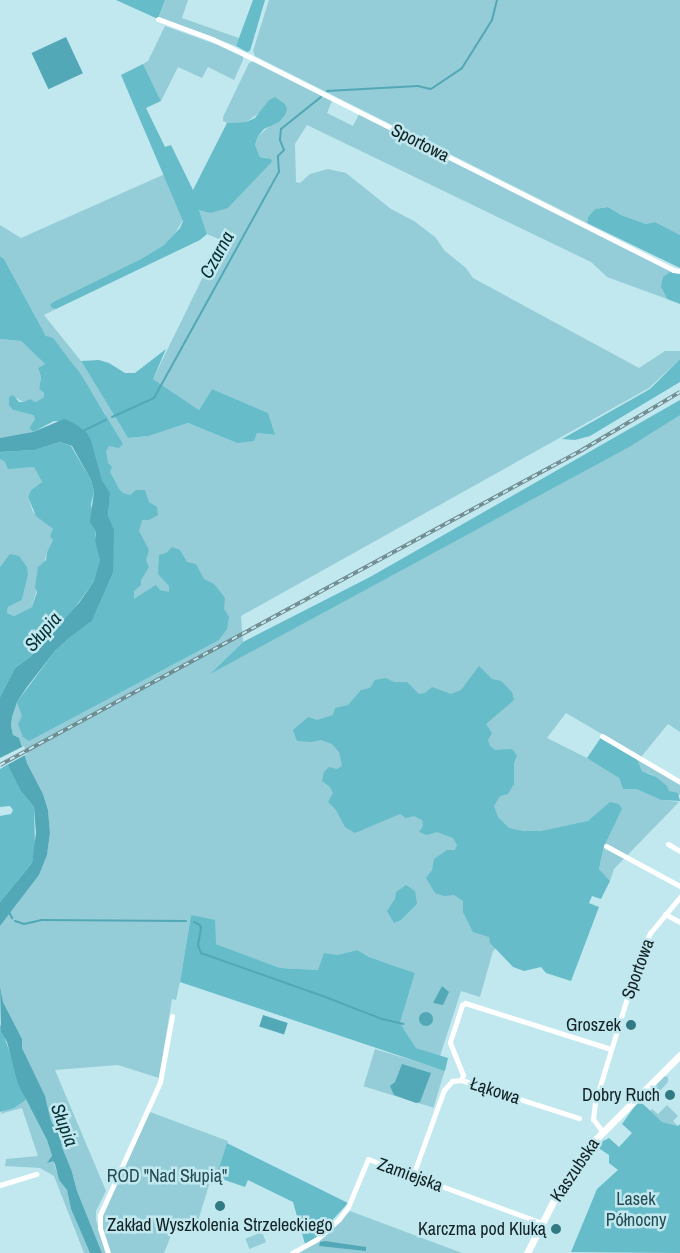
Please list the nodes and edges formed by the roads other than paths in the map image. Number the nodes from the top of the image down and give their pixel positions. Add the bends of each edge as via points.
1 (158, 19) dead end
2 (680, 271) edge
3 (602, 736) dead end
4 (680, 782) edge
5 (668, 844) dead end
6 (606, 846) dead end
7 (680, 851) edge
8 (680, 886) edge
9 (680, 897) edge
10 (665, 914) junction
11 (680, 922) edge
12 (172, 1016) dead end
13 (611, 1049) junction
14 (680, 1055) edge
15 (461, 1080) junction
16 (579, 1118) dead end
17 (602, 1131) junction
18 (36, 1174) dead end
19 (412, 1175) junction
20 (0, 1185) edge
21 (542, 1223) junction
22 (108, 1253) edge
23 (292, 1253) edge
24 (527, 1253) edge

1 - 2 street, Sportowa via 250,57
3 - 4 street
5 - 7 street
6 - 8 street
9 - 10 street, Sportowa
10 - 11 street
10 - 13 street, Sportowa via 645,941
12 - 22 street via 160,1082 100,1215 100,1228
13 - 15 street via 465,1003 450,1042 463,1075
13 - 17 street, Sportowa via 593,1111 593,1119
14 - 17 main road, Kaszubska
15 - 16 street, Łąkowa
15 - 19 street, Łąkowa via 452,1081 444,1090
17 - 21 main road, Kaszubska via 564,1180
18 - 20 street
19 - 21 street, Zamiejska
19 - 23 street, Zamiejska via 368,1159 348,1207 339,1219 317,1239
21 - 24 main road, Kaszubska

